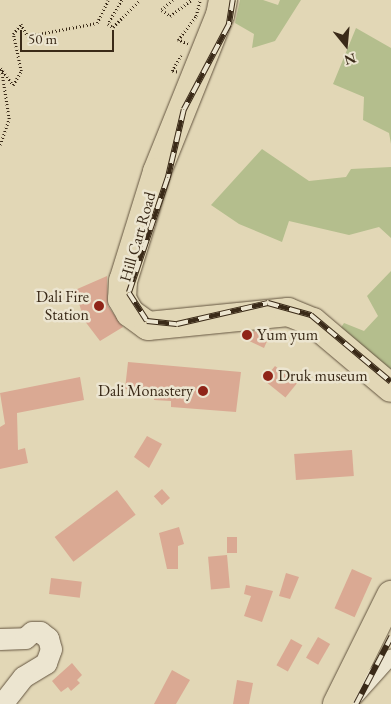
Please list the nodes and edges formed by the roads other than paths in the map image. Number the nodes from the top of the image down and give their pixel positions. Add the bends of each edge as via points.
1 (223, 0) edge
2 (391, 388) edge
3 (391, 595) edge
4 (0, 639) edge
5 (391, 656) edge
6 (2, 704) edge
7 (337, 704) edge
8 (348, 704) edge

1 - 2 highway, Hill Cart Road via 220,15 157,172 123,281 122,299 130,313 148,326 288,312 313,322
3 - 7 highway
4 - 6 main road via 25,638 32,632 40,632 48,638 51,649 46,663 23,677
5 - 8 street

